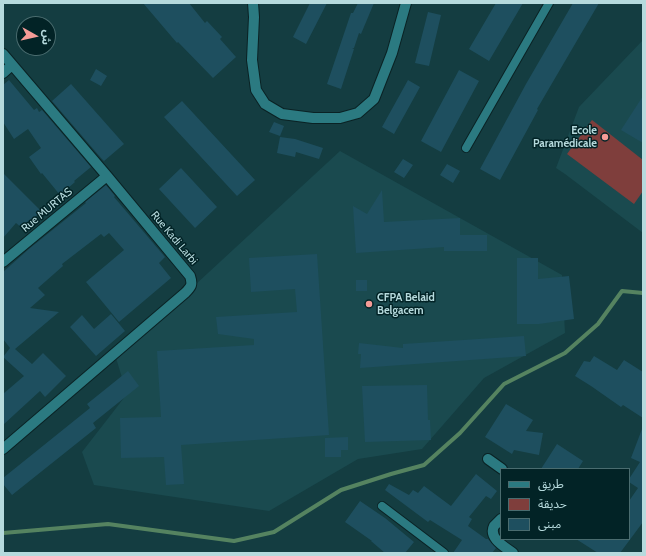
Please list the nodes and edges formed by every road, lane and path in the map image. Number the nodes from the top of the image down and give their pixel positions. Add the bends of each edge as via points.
1 (253, 3) edge
2 (406, 3) edge
3 (549, 3) edge
4 (3, 54) edge
5 (12, 65) junction
6 (3, 73) edge
7 (466, 148) dead end
8 (107, 176) junction
9 (3, 262) edge
10 (3, 449) edge
11 (488, 459) dead end
12 (501, 468) edge
13 (382, 506) dead end
14 (500, 520) edge
15 (444, 553) edge
16 (513, 553) edge

1 - 2 street via 252,60 256,90 265,104 282,114 313,118 340,118 358,113 374,99 392,53
3 - 7 lane
4 - 5 street, Rue Kadi Larbi
5 - 6 street
5 - 8 street, Rue Kadi Larbi
8 - 9 street, Rue MURTAS
8 - 10 street, Rue Kadi Larbi via 190,276 192,282 190,287
11 - 12 street
13 - 15 lane
14 - 16 street via 494,527 493,534

